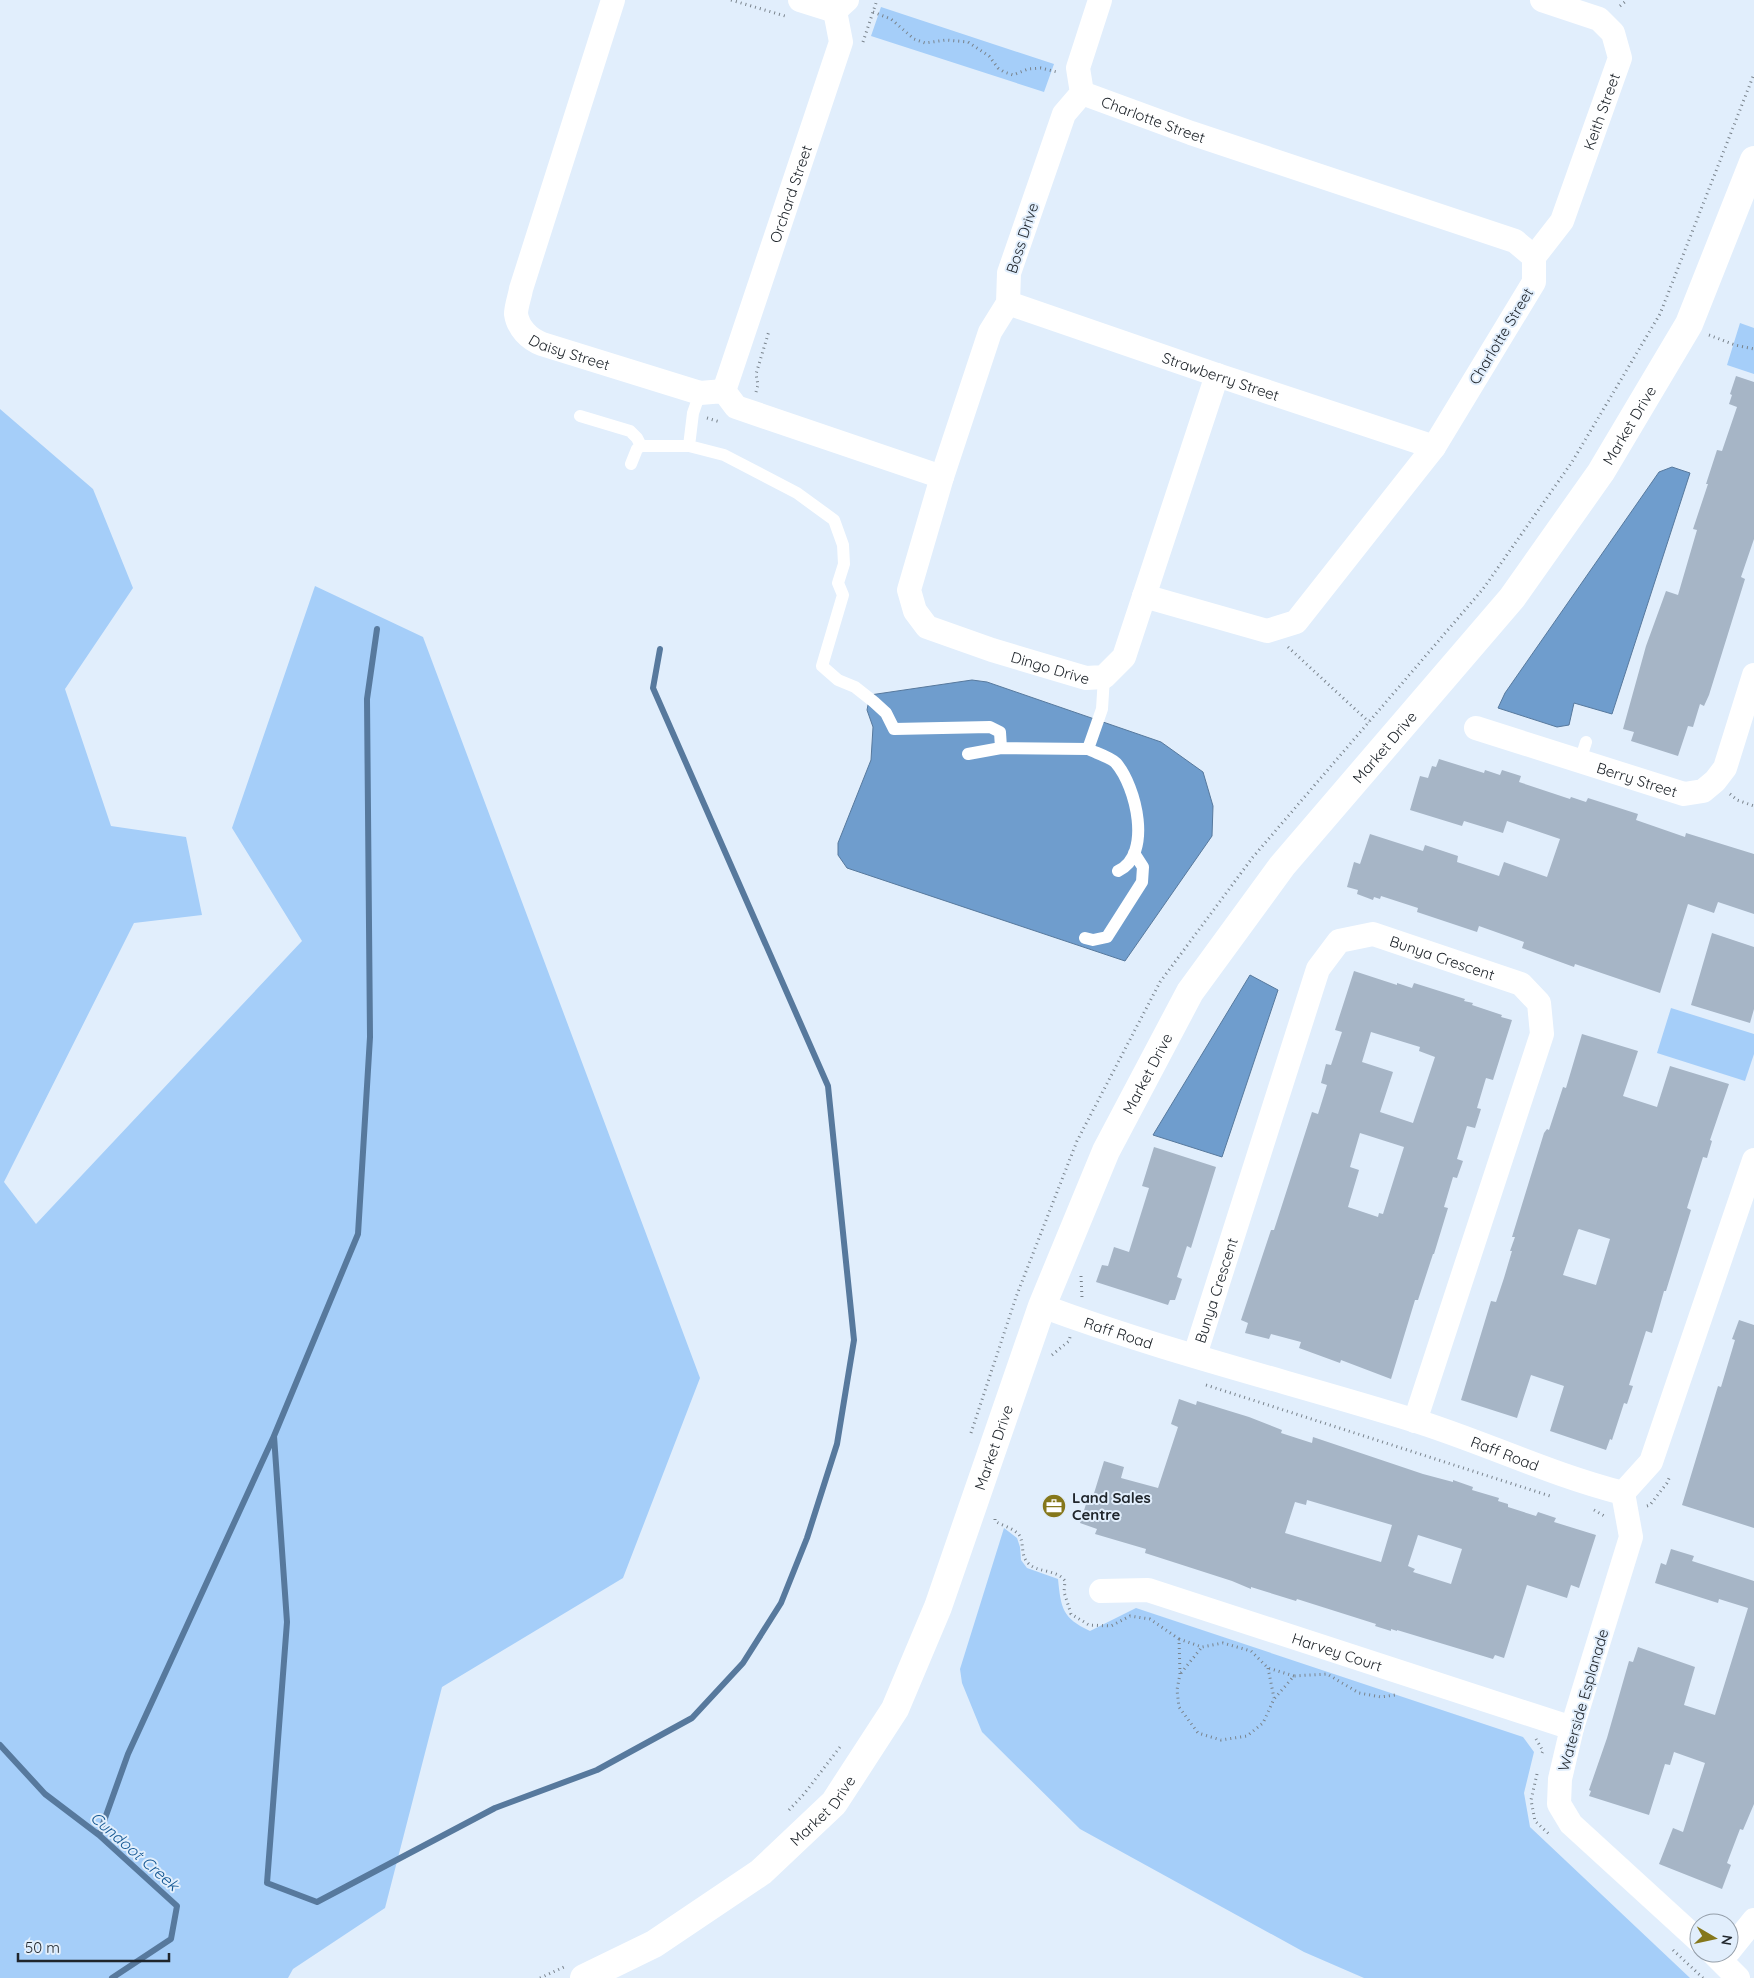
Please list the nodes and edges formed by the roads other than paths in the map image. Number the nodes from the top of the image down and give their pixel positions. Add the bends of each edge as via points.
1 (613, 0) edge
2 (1100, 0) edge
3 (1542, 0) edge
4 (841, 6) edge
5 (797, 9) edge
6 (1082, 93) junction
7 (1754, 160) edge
8 (1534, 257) junction
9 (1008, 303) junction
10 (1217, 375) junction
11 (724, 390) junction
12 (700, 393) junction
13 (580, 416) dead end
14 (641, 446) junction
15 (689, 446) junction
16 (1434, 447) junction
17 (631, 464) dead end
18 (942, 477) junction
19 (1144, 596) junction
20 (1754, 675) edge
21 (1104, 677) junction
22 (1476, 728) dead end
23 (1001, 748) junction
24 (1088, 750) junction
25 (968, 754) dead end
26 (1134, 853) junction
27 (1118, 871) dead end
28 (1085, 938) dead end
29 (1754, 1160) edge
30 (1042, 1306) junction
31 (1195, 1356) junction
32 (1416, 1421) junction
33 (1625, 1504) junction
34 (1101, 1591) dead end
35 (1572, 1728) junction
36 (1754, 1920) edge
37 (1689, 1931) edge
38 (1739, 1936) edge
39 (1728, 1963) edge
40 (584, 1978) edge
41 (1738, 1978) edge

1 - 12 street, Daisy Street via 516,313 523,332 534,341
2 - 6 street via 1078,68
3 - 8 street, Keith Street via 1599,19 1613,33 1620,58 1562,221
4 - 5 street
4 - 11 street, Orchard Street via 841,42
6 - 8 street, Charlotte Street via 1191,133 1515,241
6 - 9 street, Boss Drive via 1064,114 1009,274
7 - 30 street, Market Drive via 1689,324 1602,472 1512,598 1282,866 1190,992 1106,1151
8 - 16 street, Charlotte Street via 1534,282
9 - 10 street, Strawberry Street
9 - 18 street, Boss Drive via 990,332
10 - 16 street, Strawberry Street
10 - 19 street, Dingo Drive
11 - 12 street, Daisy Street
11 - 18 street via 736,407
12 - 15 lane via 693,413
13 - 14 lane via 630,431
14 - 15 lane
14 - 17 lane
15 - 23 lane via 724,455 798,493 834,520 843,544 844,564 838,583 843,595 822,666 874,702 894,729 990,727 1000,732
16 - 19 street, Charlotte Street via 1296,622 1267,631
18 - 21 street, Dingo Drive via 908,590 915,611 927,627 1086,678
19 - 21 street, Dingo Drive via 1124,657
20 - 22 street, Berry Street via 1725,768 1703,790 1684,794 1583,751
21 - 24 lane via 1102,709
23 - 24 lane
23 - 25 lane
24 - 26 lane via 1115,762 1130,786 1140,834
26 - 27 lane via 1126,867
26 - 28 lane via 1143,867 1142,882 1107,937
29 - 33 street via 1651,1462
30 - 31 street, Raff Road
30 - 40 street, Market Drive via 934,1616 895,1709 834,1803 761,1872 654,1944
31 - 32 street, Raff Road
31 - 32 street, Bunya Crescent via 1318,969 1339,941 1373,934 1521,984 1539,1002 1542,1034
32 - 33 street, Raff Road via 1589,1484
33 - 35 street, Waterside Esplanade via 1631,1537
34 - 35 street, Harvey Court via 1148,1590
35 - 37 street, Waterside Esplanade via 1560,1779 1559,1804 1571,1824
36 - 38 street
39 - 41 street

